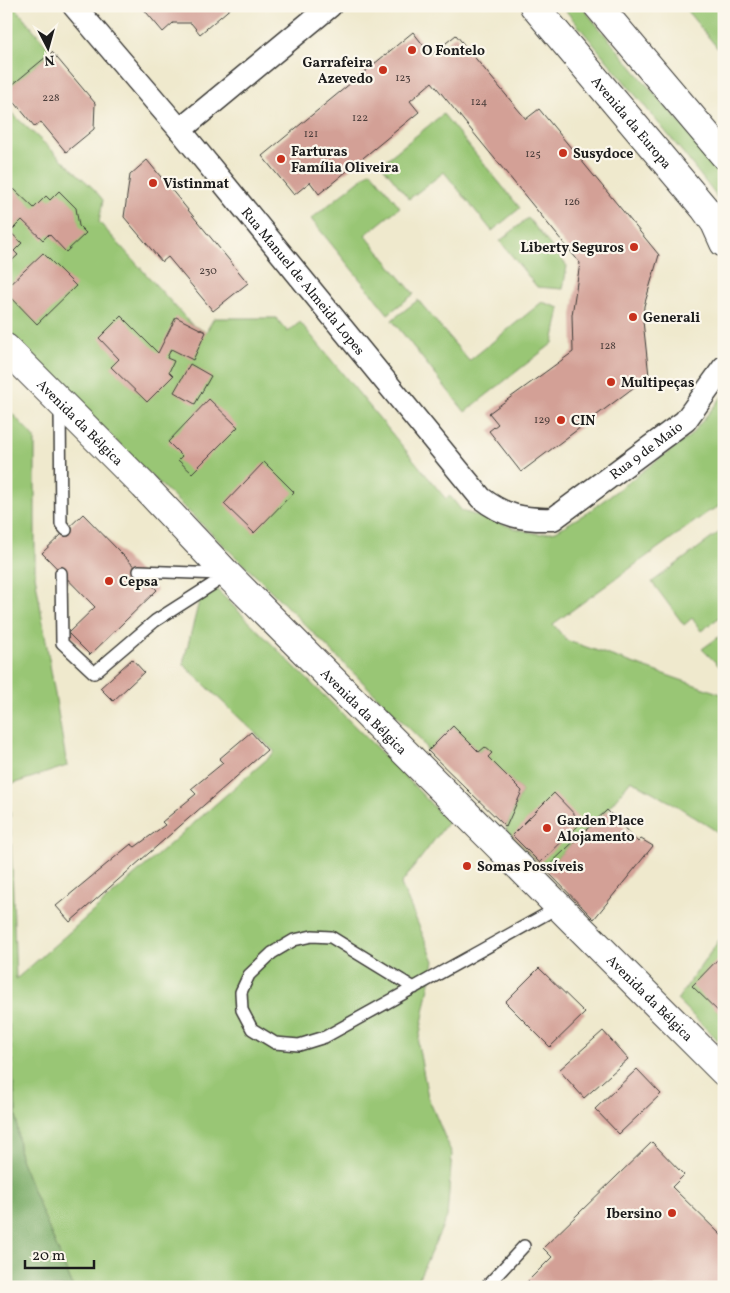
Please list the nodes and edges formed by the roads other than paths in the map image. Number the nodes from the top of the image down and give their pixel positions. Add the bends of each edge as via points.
1 (74, 6) edge
2 (330, 6) edge
3 (534, 6) edge
4 (598, 6) edge
5 (180, 130) junction
6 (724, 155) edge
7 (724, 243) edge
8 (6, 348) edge
9 (724, 367) edge
10 (60, 402) junction
11 (553, 519) joint
12 (63, 530) dead end
13 (139, 571) dead end
14 (61, 573) dead end
15 (228, 574) junction
16 (559, 907) junction
17 (414, 988) junction
18 (724, 1072) edge
19 (524, 1246) dead end
20 (486, 1287) edge

1 - 5 street, Rua Manuel de Almeida Lopes
2 - 5 street
3 - 7 main road, Avenida da Europa via 706,209
4 - 6 main road
5 - 11 street, Rua Manuel de Almeida Lopes via 481,498 508,514 527,519
8 - 10 main road, Avenida da Bélgica
9 - 11 street, Rua 9 de Maio via 685,421
10 - 12 lane
10 - 15 main road, Avenida da Bélgica
13 - 15 lane
14 - 15 lane via 62,643 94,674 155,621
15 - 16 main road, Avenida da Bélgica
16 - 17 lane
16 - 18 main road, Avenida da Bélgica
17 - 17 lane via 325,1037 299,1045 275,1042 252,1029 242,1010 241,992 249,975 272,953 294,940 312,936 331,937
19 - 20 lane

